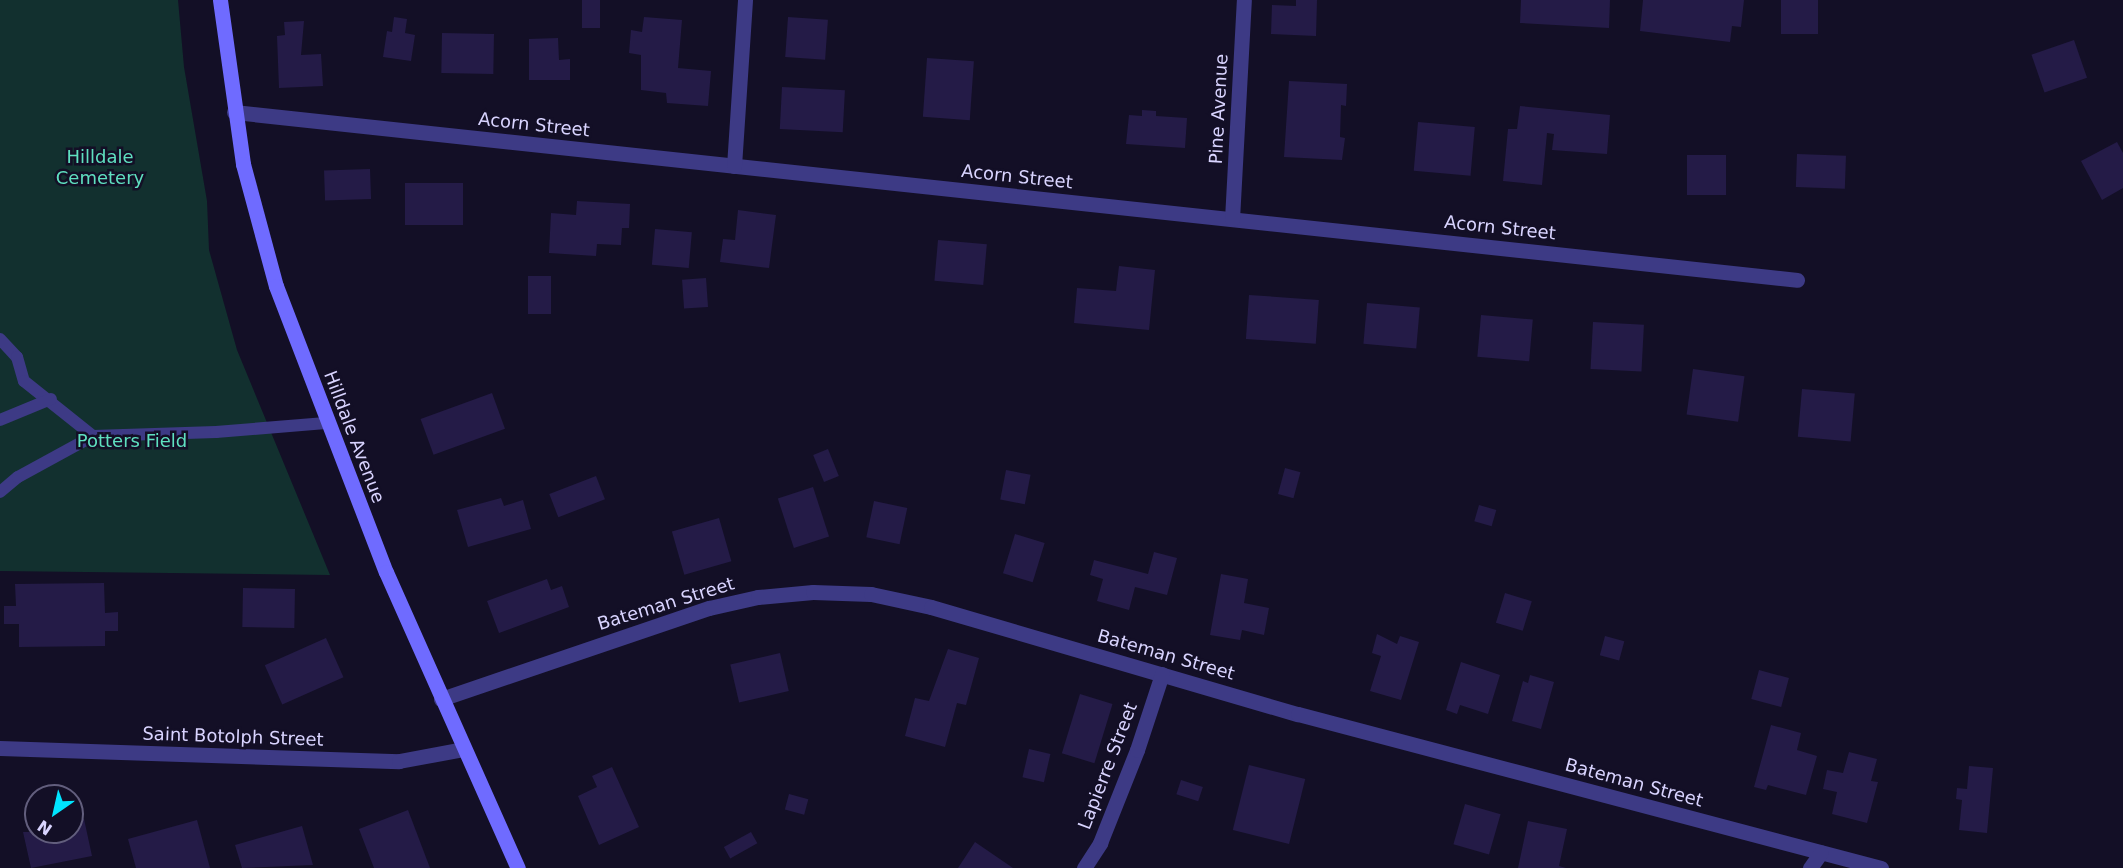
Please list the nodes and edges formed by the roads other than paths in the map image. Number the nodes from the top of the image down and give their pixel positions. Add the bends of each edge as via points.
1 (220, 0) edge
2 (745, 0) edge
3 (1244, 0) edge
4 (234, 112) junction
5 (734, 166) junction
6 (1232, 219) junction
7 (1797, 280) dead end
8 (0, 339) edge
9 (51, 399) junction
10 (0, 420) edge
11 (326, 423) junction
12 (93, 436) junction
13 (0, 492) edge
14 (1162, 674) junction
15 (441, 699) junction
16 (0, 748) edge
17 (463, 749) junction
18 (1821, 852) junction
19 (518, 868) edge
20 (1084, 868) edge
21 (1810, 868) edge
22 (1881, 868) edge

1 - 4 main road, Hilldale Avenue
2 - 5 street
3 - 6 street, Pine Avenue
4 - 5 street, Acorn Street
4 - 11 main road, Hilldale Avenue via 258,226
5 - 6 street, Acorn Street
6 - 7 street, Acorn Street
8 - 9 lane via 17,357 24,381
9 - 10 lane
9 - 12 lane
11 - 12 lane
11 - 15 main road, Hilldale Avenue
12 - 13 lane via 18,477
14 - 15 street, Bateman Street via 931,607 871,594 813,592 758,597 709,608
14 - 18 street, Bateman Street
14 - 20 street, Lapierre Street via 1108,822
15 - 17 main road, Hilldale Avenue
16 - 17 street, Saint Botolph Street via 399,761
17 - 19 main road, Hilldale Avenue
18 - 21 street
18 - 22 street, Bateman Street

